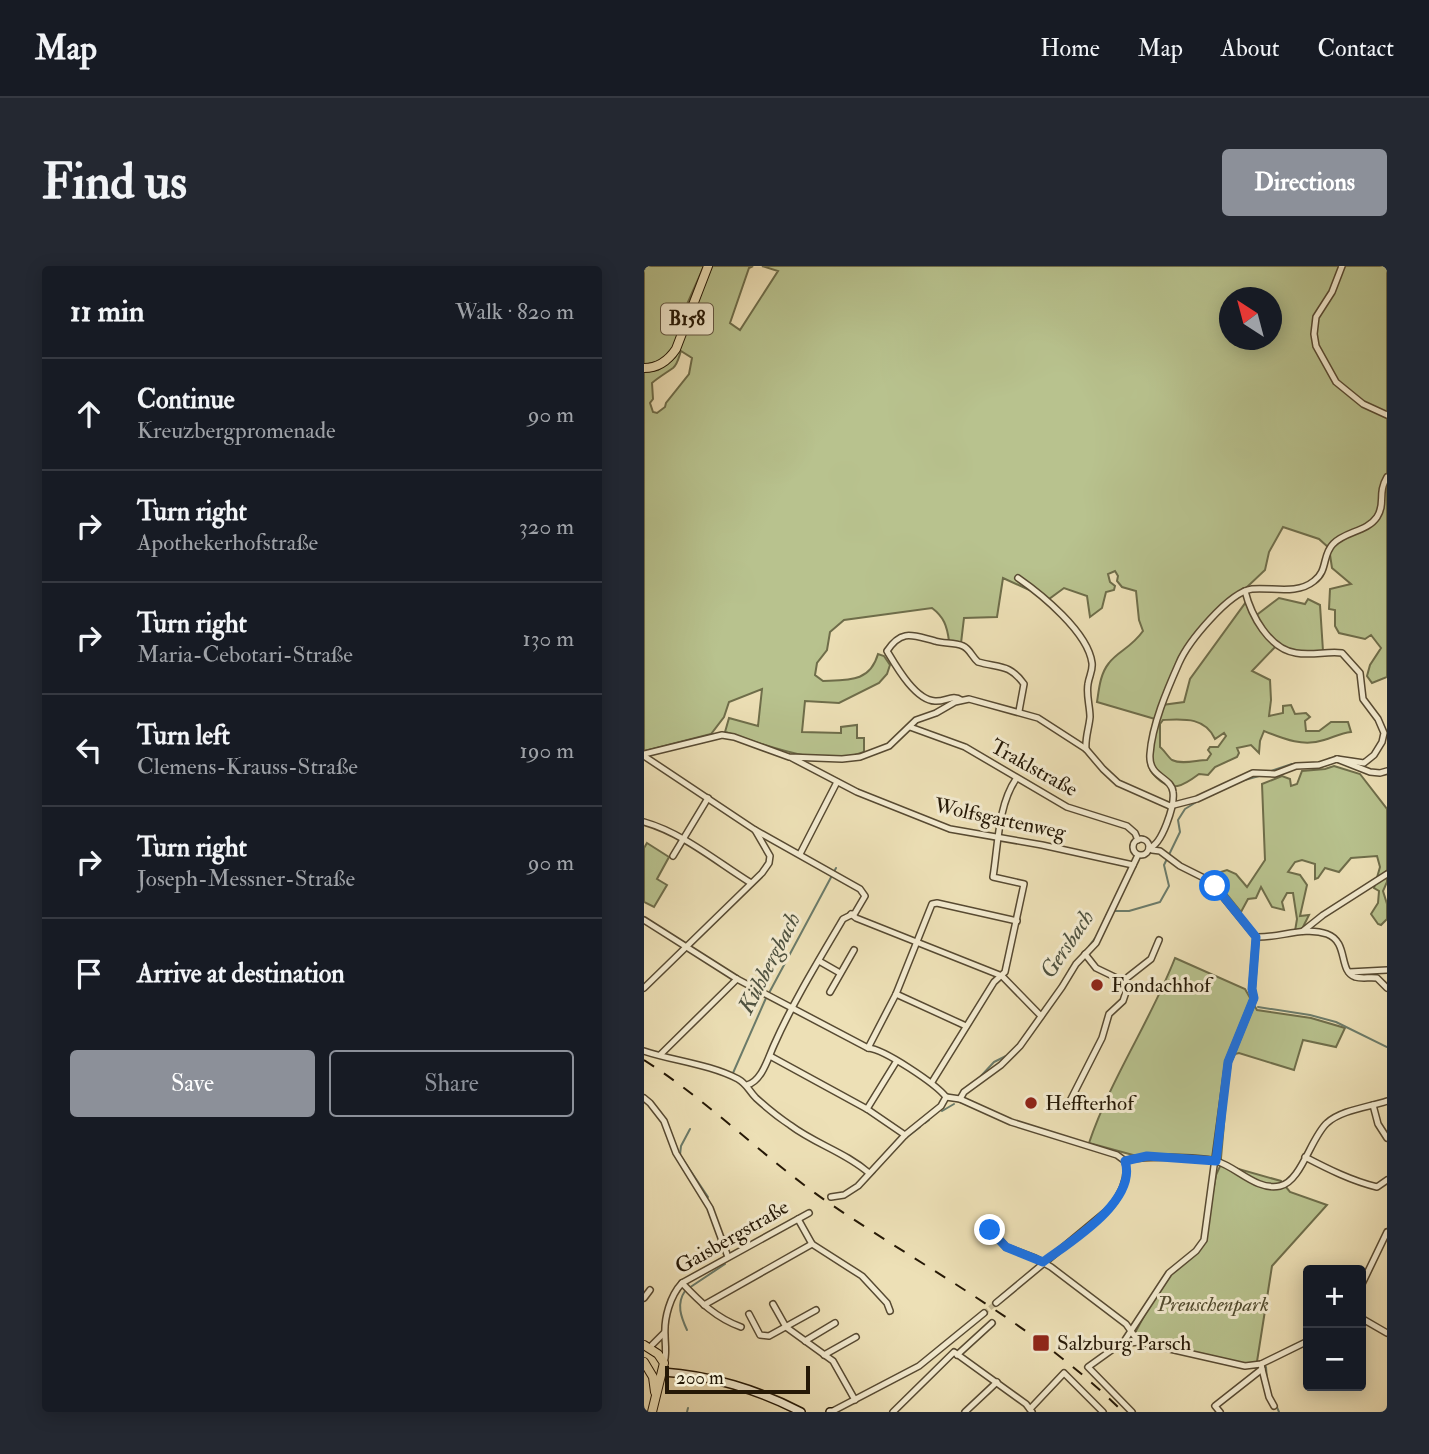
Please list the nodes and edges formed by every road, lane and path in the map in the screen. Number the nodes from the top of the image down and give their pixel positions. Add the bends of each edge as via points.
1 (708, 266) edge
2 (1342, 266) edge
3 (644, 368) edge
4 (1387, 415) edge
5 (1387, 477) edge
6 (1018, 578) dead end
7 (1245, 591) junction
8 (961, 700) junction
9 (1019, 711) junction
10 (910, 727) junction
11 (1086, 749) junction
12 (644, 755) edge
13 (789, 757) junction
14 (1337, 760) junction
15 (1387, 771) edge
16 (1016, 779) junction
17 (836, 782) junction
18 (708, 798) junction
19 (1170, 806) junction
20 (644, 822) edge
21 (755, 830) junction
22 (683, 839) junction
23 (999, 839) junction
24 (1138, 840) junction
25 (777, 841) junction
26 (767, 849) junction
27 (1149, 849) junction
28 (800, 854) junction
29 (1138, 855) junction
30 (673, 856) dead end
31 (1133, 865) junction
32 (1387, 874) edge
33 (751, 883) junction
34 (851, 914) junction
35 (644, 920) edge
36 (1017, 920) junction
37 (1303, 932) junction
38 (1256, 937) junction
39 (1159, 940) dead end
40 (917, 941) junction
41 (687, 948) junction
42 (854, 950) dead end
43 (1085, 954) junction
44 (819, 961) junction
45 (1387, 970) edge
46 (840, 972) junction
47 (1349, 972) junction
48 (1002, 975) junction
49 (737, 979) junction
50 (1122, 981) junction
51 (644, 988) edge
52 (1387, 988) edge
53 (830, 992) dead end
54 (896, 994) junction
55 (792, 1008) junction
56 (1039, 1014) junction
57 (966, 1026) junction
58 (868, 1048) junction
59 (644, 1051) edge
60 (660, 1055) junction
61 (770, 1056) junction
62 (896, 1062) junction
63 (932, 1082) junction
64 (747, 1085) junction
65 (946, 1097) junction
66 (644, 1098) edge
67 (960, 1099) junction
68 (1387, 1101) edge
69 (1373, 1105) junction
70 (1072, 1106) dead end
71 (867, 1109) junction
72 (905, 1135) junction
73 (1387, 1138) edge
74 (1305, 1157) junction
75 (1125, 1161) junction
76 (1216, 1161) junction
77 (869, 1173) junction
78 (1387, 1180) edge
79 (831, 1197) dead end
80 (809, 1213) dead end
81 (798, 1219) junction
82 (984, 1222) dead end
83 (1387, 1233) edge
84 (812, 1244) junction
85 (728, 1257) junction
86 (1043, 1262) junction
87 (1366, 1276) edge
88 (682, 1283) junction
89 (650, 1290) dead end
90 (644, 1298) edge
91 (996, 1303) tunnel mouth
92 (773, 1304) dead end
93 (704, 1305) junction
94 (816, 1310) dead end
95 (890, 1311) dead end
96 (984, 1313) tunnel mouth
97 (749, 1314) dead end
98 (1366, 1321) edge
99 (992, 1323) dead end
100 (835, 1324) dead end
101 (741, 1327) dead end
102 (786, 1327) junction
103 (1132, 1330) junction
104 (664, 1333) junction
105 (1387, 1333) edge
106 (856, 1337) dead end
107 (805, 1341) junction
108 (1139, 1342) junction
109 (1123, 1343) junction
110 (1303, 1343) edge
111 (645, 1351) edge
112 (956, 1354) junction
113 (824, 1355) junction
114 (644, 1362) edge
115 (1261, 1366) junction
116 (663, 1368) junction
117 (997, 1382) junction
118 (655, 1399) junction
119 (855, 1400) junction
120 (1274, 1406) dead end
121 (1031, 1410) edge
122 (652, 1412) edge
123 (801, 1412) edge
124 (831, 1412) edge
125 (893, 1412) edge
126 (965, 1412) edge
127 (1103, 1412) edge
128 (1132, 1412) edge
129 (1220, 1412) edge

1 - 3 main road, B158 via 676,349 659,366
2 - 4 street via 1316,317 1317,346 1336,382 1363,404
5 - 7 street via 1380,490 1377,517 1333,544 1314,581 1296,589
6 - 11 street via 1047,601 1087,647 1092,663
7 - 14 street via 1252,611 1278,646 1297,653 1339,652 1360,673 1362,696 1380,723 1383,738 1364,763
7 - 19 street via 1221,608 1182,656 1161,707 1149,762 1173,791
8 - 9 street
8 - 9 street via 932,701 920,695 887,651 900,638 915,635 962,646 978,662 993,663 1018,676 1024,684
8 - 10 street
9 - 11 street
10 - 13 street via 889,746 866,755
10 - 16 street, Traklstraße via 965,747
11 - 19 street via 1118,783
12 - 13 street via 722,735
12 - 18 street
13 - 17 street, Wolfsgartenweg
14 - 15 street via 1364,771
14 - 19 street via 1247,775
16 - 23 street via 1007,794
16 - 24 street, Traklstraße via 1068,807 1127,827
17 - 23 street, Wolfsgartenweg via 950,829
17 - 28 street
18 - 21 street
18 - 22 street
19 - 27 street via 1164,831
20 - 22 street
21 - 25 street
21 - 26 street
22 - 30 street
22 - 33 street
23 - 31 street, Wolfsgartenweg
23 - 36 street via 993,877 1024,884
24 - 27 street via 1144,840
24 - 29 street via 1133,846
25 - 26 street
25 - 28 street
26 - 33 street via 769,863
27 - 29 street
27 - 38 street via 1210,881
28 - 34 street via 864,894
29 - 31 street
31 - 43 street via 1101,936
32 - 37 street
33 - 41 street
34 - 40 street
34 - 44 street via 843,919
35 - 41 street
36 - 40 street via 932,904
36 - 48 street
37 - 38 street
37 - 47 street via 1334,938 1343,949
38 - 76 street via 1254,998 1228,1062
39 - 50 street via 1151,959
40 - 48 street
40 - 54 street
41 - 49 street
41 - 51 street
42 - 46 street
43 - 50 street via 1096,968
43 - 56 street
44 - 46 street
44 - 55 street
45 - 47 street
46 - 53 street
47 - 52 street via 1358,978 1377,978
48 - 56 street
48 - 57 street
49 - 55 street
49 - 60 street
50 - 70 street via 1126,996 1106,1021 1070,1101
54 - 57 street
54 - 58 street
55 - 58 street
55 - 61 street
56 - 67 street via 1013,1054
57 - 63 street
58 - 62 street
59 - 60 street
60 - 64 street
61 - 64 street via 757,1079
61 - 71 street
62 - 63 street
62 - 71 street
63 - 65 street
64 - 77 street via 794,1128
65 - 67 street
65 - 72 street
66 - 85 street via 664,1121 676,1153 710,1208
67 - 75 street via 1001,1119
68 - 69 street
69 - 73 street
69 - 74 street via 1329,1121
71 - 72 street
72 - 77 street
74 - 76 street via 1293,1179 1279,1186 1252,1180
74 - 78 street via 1377,1187
75 - 76 street via 1147,1156
75 - 86 street via 1127,1175 1112,1206
76 - 103 street via 1202,1244 1169,1273
77 - 79 street via 852,1190
80 - 81 street, Gaisbergstraße
81 - 84 street
81 - 85 street, Gaisbergstraße
82 - 86 street via 1006,1247
83 - 87 street
84 - 93 street
84 - 95 street via 862,1276
85 - 88 street, Gaisbergstraße
86 - 91 street
86 - 103 street
88 - 93 street
88 - 104 street, Gaisbergstraße via 669,1306
89 - 90 street
92 - 102 street
93 - 101 street
94 - 102 street
96 - 119 street via 929,1359
97 - 102 street via 760,1335 769,1336
98 - 105 street
99 - 112 street
100 - 107 street
102 - 107 street
103 - 108 street
103 - 109 street
104 - 111 street
104 - 116 street, Gaisbergstraße
106 - 113 street
107 - 113 street
108 - 109 street
108 - 115 street
109 - 128 street via 1088,1367
110 - 115 street
111 - 116 main road via 658,1354
111 - 116 main road via 654,1368
112 - 117 street
112 - 125 street
113 - 119 street
114 - 118 main road, Gaisbergstraße via 653,1377
115 - 120 street
115 - 129 street via 1215,1406
116 - 118 main road, Gaisbergstraße
116 - 123 street via 760,1394
117 - 121 street
117 - 126 street
118 - 122 main road, Gaisbergstraße
119 - 124 street
121 - 127 street via 1065,1374

